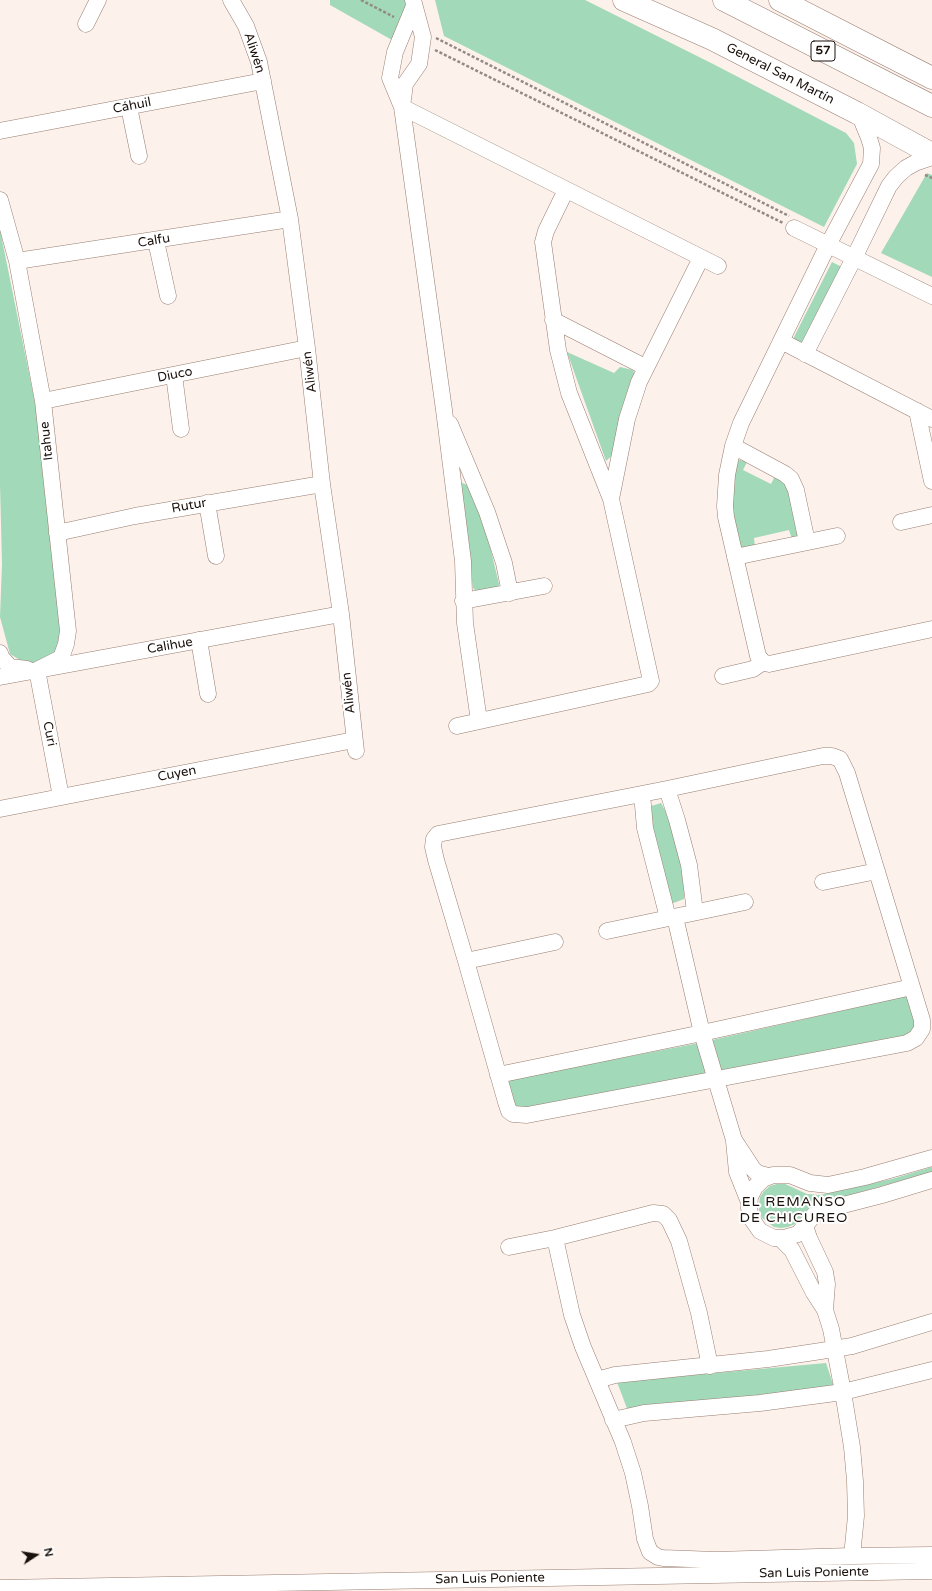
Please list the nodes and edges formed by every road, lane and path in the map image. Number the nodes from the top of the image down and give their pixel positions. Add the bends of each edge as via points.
1 (98, 0) edge
2 (230, 0) edge
3 (361, 0) edge
4 (624, 0) edge
5 (724, 0) edge
6 (780, 0) edge
7 (414, 3) edge
8 (407, 23) junction
9 (86, 24) dead end
10 (422, 37) junction
11 (395, 52) junction
12 (419, 64) junction
13 (932, 78) edge
14 (263, 81) junction
15 (932, 106) edge
16 (129, 107) junction
17 (402, 107) junction
18 (857, 113) junction
19 (0, 131) edge
20 (932, 155) edge
21 (139, 156) dead end
22 (566, 190) junction
23 (0, 200) edge
24 (290, 220) junction
25 (792, 222) junction
26 (156, 240) junction
27 (828, 245) junction
28 (701, 258) junction
29 (854, 258) junction
30 (17, 261) junction
31 (718, 266) dead end
32 (168, 296) dead end
33 (932, 296) edge
34 (553, 320) junction
35 (780, 341) junction
36 (307, 348) junction
37 (805, 354) junction
38 (645, 367) junction
39 (174, 375) junction
40 (43, 401) junction
41 (444, 410) junction
42 (916, 411) junction
43 (932, 419) edge
44 (181, 428) dead end
45 (733, 446) junction
46 (932, 481) edge
47 (322, 484) junction
48 (611, 499) junction
49 (207, 503) junction
50 (932, 514) edge
51 (901, 522) dead end
52 (57, 533) junction
53 (837, 536) dead end
54 (807, 542) junction
55 (216, 556) dead end
56 (735, 557) junction
57 (544, 586) dead end
58 (510, 593) junction
59 (463, 601) junction
60 (340, 614) junction
61 (932, 629) edge
62 (199, 640) junction
63 (0, 653) edge
64 (762, 662) junction
65 (37, 670) junction
66 (723, 676) dead end
67 (0, 677) edge
68 (208, 694) dead end
69 (479, 721) junction
70 (457, 726) dead end
71 (355, 745) joint
72 (667, 789) junction
73 (642, 794) junction
74 (61, 797) junction
75 (0, 809) edge
76 (877, 871) junction
77 (823, 882) dead end
78 (745, 902) dead end
79 (695, 912) junction
80 (671, 918) junction
81 (607, 931) dead end
82 (555, 942) dead end
83 (466, 961) junction
84 (912, 987) junction
85 (702, 1033) junction
86 (498, 1075) junction
87 (715, 1078) junction
88 (734, 1140) junction
89 (932, 1158) edge
90 (768, 1176) junction
91 (932, 1180) edge
92 (749, 1202) junction
93 (805, 1226) junction
94 (555, 1238) junction
95 (780, 1238) junction
96 (509, 1247) dead end
97 (825, 1310) junction
98 (932, 1322) edge
99 (834, 1349) junction
100 (710, 1366) junction
101 (932, 1370) edge
102 (597, 1380) junction
103 (844, 1392) junction
104 (613, 1420) junction
105 (932, 1555) edge
106 (852, 1556) junction
107 (932, 1570) edge
108 (6, 1589) edge
109 (27, 1589) edge

1 - 9 street
2 - 14 street, Aliwén via 243,20 253,44
3 - 8 path
4 - 18 main road, General San Martín via 712,39
5 - 15 main road, 57
6 - 13 main road, 57
7 - 8 street
7 - 10 street
8 - 11 street
10 - 12 street
10 - 25 path
10 - 25 path
11 - 12 street
11 - 17 street via 390,78
12 - 17 street via 405,84
14 - 16 street, Cáhuil
14 - 24 street, Aliwén
16 - 19 street, Cáhuil
16 - 21 street
17 - 22 street
17 - 41 street
18 - 20 main road, General San Martín
18 - 27 street via 872,148 871,164
20 - 29 street via 915,163 896,177 889,186
22 - 28 street
22 - 34 street via 543,242
23 - 30 street, Itahue
24 - 26 street, Calfu
24 - 36 street, Aliwén
25 - 27 street
26 - 30 street, Calfu
26 - 32 street
27 - 29 street
27 - 35 street
28 - 31 street
28 - 38 street
29 - 33 street
29 - 37 street
30 - 40 street, Itahue
34 - 38 street
34 - 48 street via 560,364
35 - 37 street
35 - 45 street via 740,423
36 - 39 street, Diuco
36 - 47 street, Aliwén
37 - 42 street
38 - 48 street via 627,419
39 - 40 street, Diuco
39 - 44 street
40 - 52 street, Itahue
41 - 58 street via 487,512 504,563
41 - 59 street via 463,561
42 - 43 street
42 - 46 street
45 - 54 street via 791,479 796,490
45 - 56 street via 727,475 725,506
47 - 49 street, Rutur
47 - 60 street, Aliwén
48 - 69 street via 650,672 650,682
49 - 52 street, Rutur
49 - 55 street
50 - 51 street
52 - 65 street, Itahue via 68,631 61,658
53 - 54 street
54 - 56 street
56 - 64 street via 758,656
57 - 58 street
58 - 59 street
59 - 69 street
60 - 62 street, Calihue
60 - 71 street, Aliwén
61 - 64 street via 770,664
62 - 65 street, Calihue
62 - 68 street
63 - 65 street via 10,667
64 - 66 street via 753,669
65 - 67 street, Calihue
65 - 74 street, Curi
69 - 70 street
71 - 74 street, Cuyen
72 - 73 street
72 - 76 street via 823,756 840,759 848,773
72 - 79 street via 689,865
73 - 80 street via 645,828
73 - 83 street via 438,834 434,839 436,860
74 - 75 street, Cuyen
76 - 77 street
76 - 84 street
78 - 79 street
79 - 80 street
80 - 81 street
80 - 85 street
82 - 83 street
83 - 86 street
84 - 85 street
84 - 87 street via 922,1025 920,1033 912,1041
85 - 86 street
85 - 87 street
86 - 87 street via 509,1111 518,1115
87 - 88 street
88 - 90 street via 753,1169
88 - 92 street via 737,1172
89 - 90 street via 828,1185 810,1184 784,1174
90 - 92 street via 755,1187
91 - 93 street via 824,1210 814,1215
92 - 95 street via 750,1213 756,1227 769,1236
93 - 95 street via 798,1234
93 - 97 street via 825,1272
94 - 96 street
94 - 100 street via 654,1213 667,1217 679,1241 688,1271 705,1335
94 - 102 street via 572,1315
95 - 97 street via 792,1250
97 - 99 street
98 - 99 street via 894,1335
99 - 100 street
99 - 103 street
100 - 102 street via 614,1375
101 - 103 street
102 - 104 street
103 - 104 street via 760,1403 644,1413
103 - 106 street via 855,1481 856,1516
104 - 106 street via 633,1473 645,1539 648,1548 654,1554 663,1558 715,1560
105 - 106 street
107 - 109 street, San Luis Poniente
108 - 109 street, San Luis Poniente

